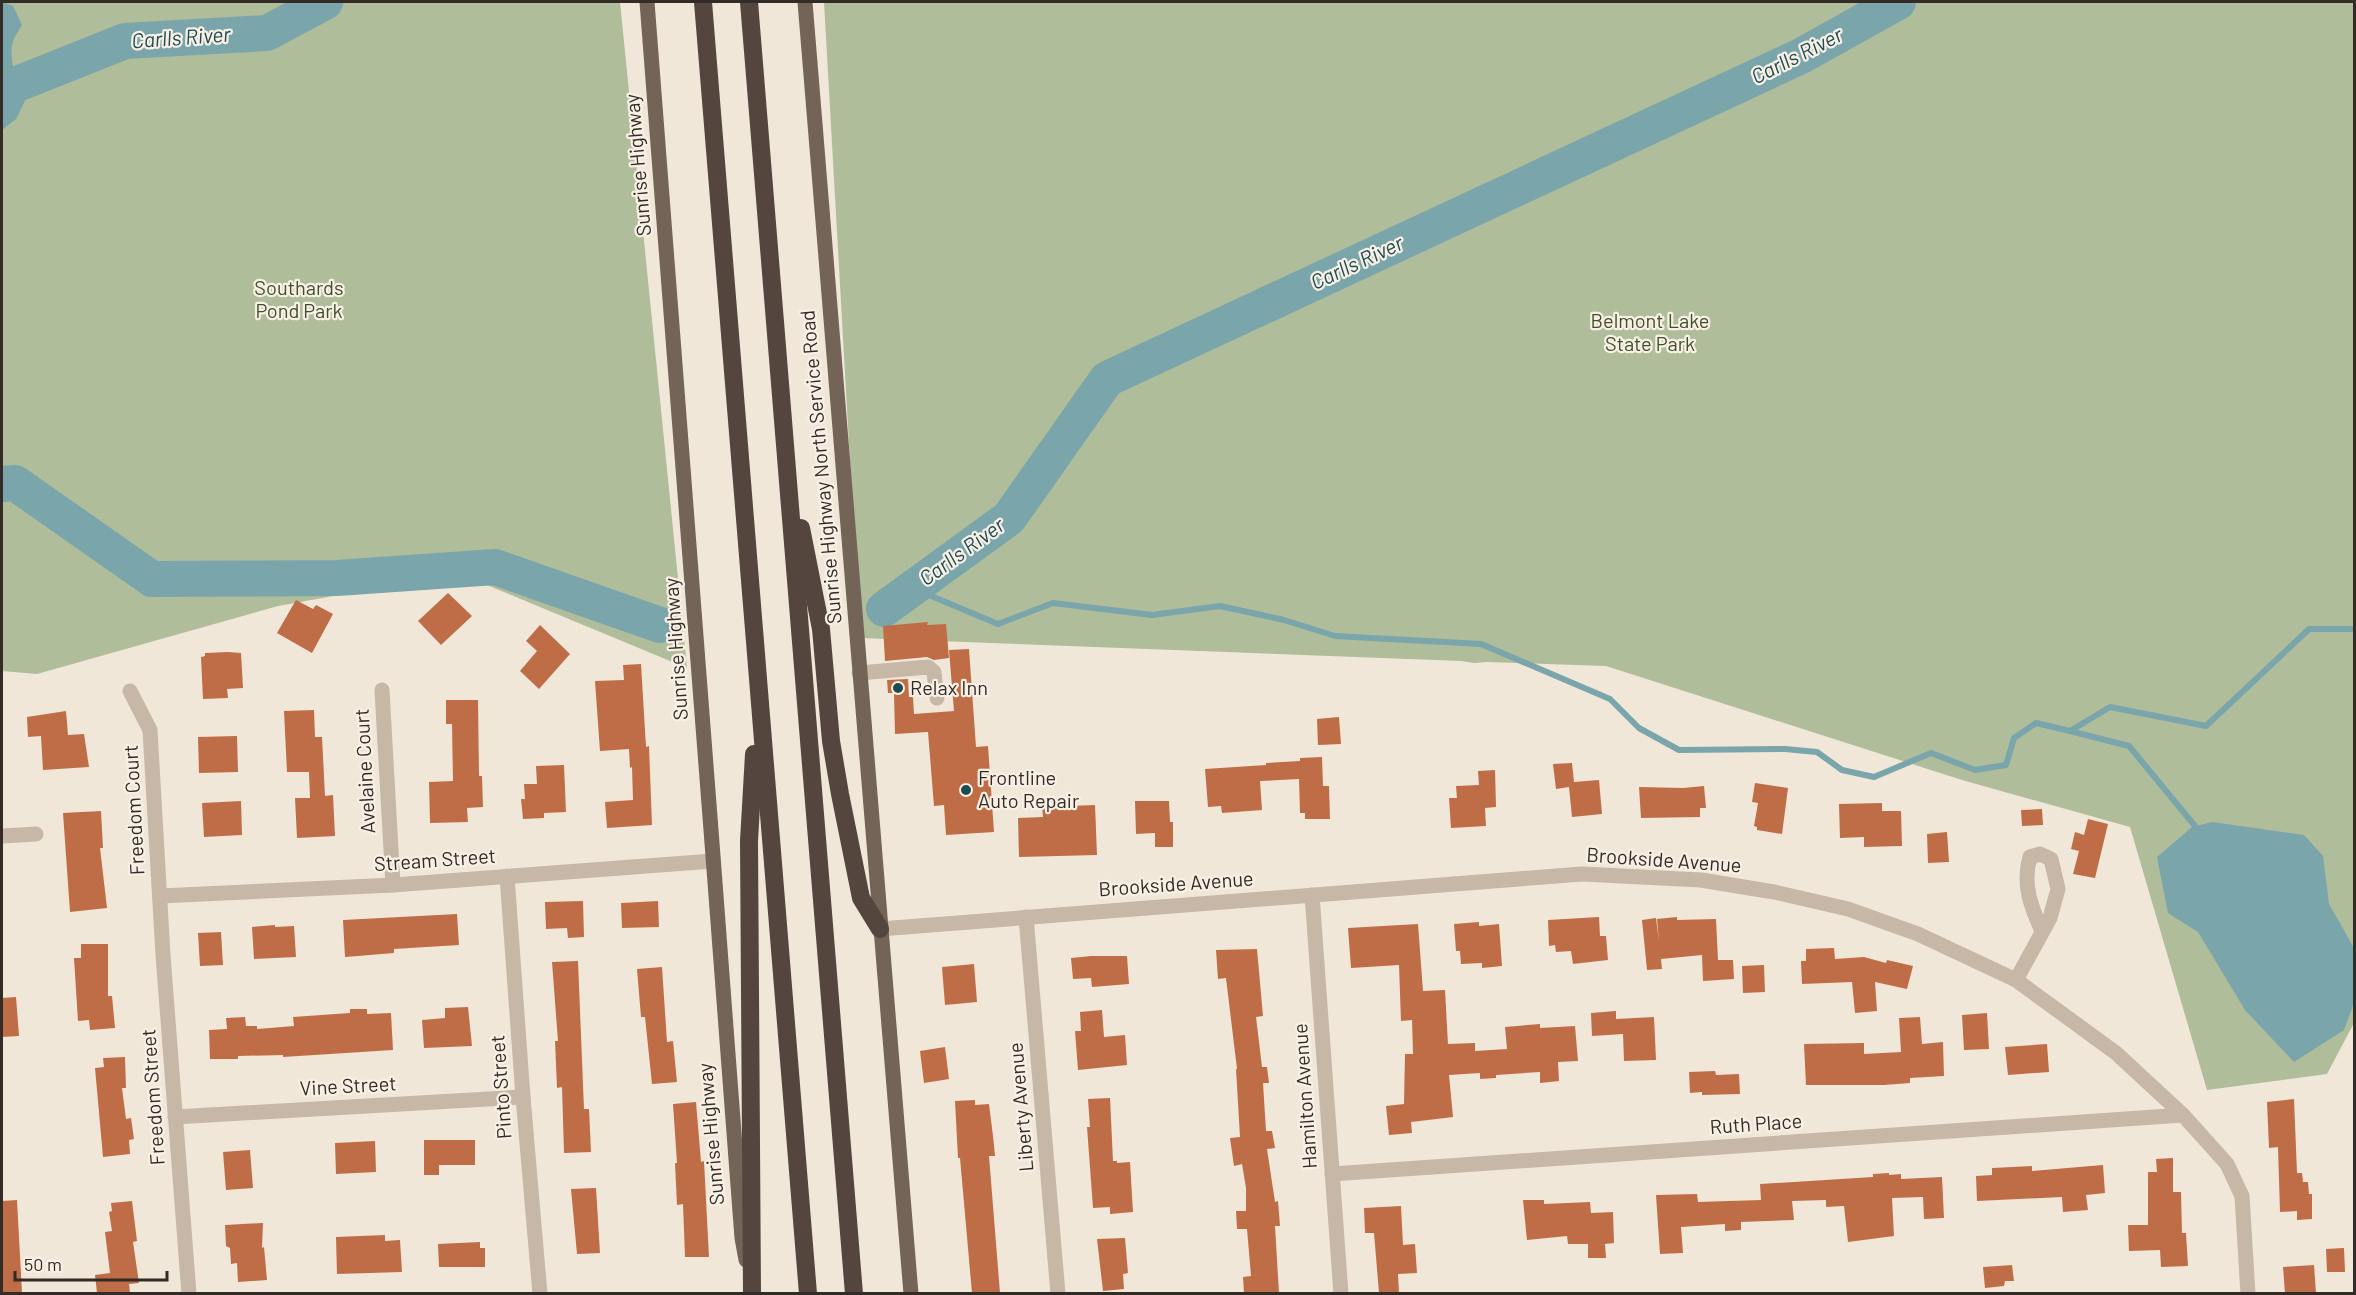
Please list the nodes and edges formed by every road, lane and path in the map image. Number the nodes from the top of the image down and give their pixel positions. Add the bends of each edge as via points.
1 (647, 2) edge
2 (703, 2) edge
3 (749, 2) edge
4 (805, 2) edge
5 (785, 450) junction
6 (859, 673) junction
7 (758, 686) junction
8 (382, 690) dead end
9 (130, 691) dead end
10 (937, 698) dead end
11 (36, 834) dead end
12 (2, 836) edge
13 (713, 861) junction
14 (507, 876) junction
15 (393, 885) junction
16 (1312, 895) junction
17 (160, 896) junction
18 (1026, 917) junction
19 (880, 929) junction
20 (2042, 932) dead end
21 (2016, 980) junction
22 (523, 1097) junction
23 (2183, 1115) junction
24 (175, 1118) junction
25 (1332, 1174) junction
26 (189, 1293) edge
27 (540, 1293) edge
28 (752, 1293) edge
29 (808, 1293) edge
30 (854, 1293) edge
31 (911, 1293) edge
32 (1058, 1293) edge
33 (1341, 1293) edge
34 (2248, 1293) edge

1 - 13 main road, Sunrise Highway
2 - 7 highway
3 - 5 highway
4 - 6 main road, Sunrise Highway North Service Road
5 - 19 highway via 821,629 840,794 861,898
5 - 30 highway
6 - 10 street via 928,667 934,672
6 - 19 main road, Sunrise Highway North Service Road
7 - 28 highway via 749,842
7 - 29 highway
8 - 15 street, Avelaine Court
9 - 17 street, Freedom Court via 150,730
11 - 12 street
13 - 14 street, Stream Street
13 - 28 main road, Sunrise Highway via 742,1238
14 - 15 street, Stream Street
14 - 22 street, Pinto Street
15 - 17 street, Stream Street
16 - 18 street, Brookside Avenue
16 - 21 street, Brookside Avenue via 1582,874 1701,880 1848,909 1918,934
16 - 25 street, Hamilton Avenue
17 - 24 street, Freedom Street
18 - 19 street, Brookside Avenue
18 - 32 street, Liberty Avenue
19 - 31 main road
20 - 21 street
21 - 23 street, Brookside Avenue via 2116,1053
22 - 24 street, Vine Street
22 - 27 street, Pinto Street
23 - 25 street, Ruth Place
23 - 34 street, Brookside Avenue via 2228,1164 2242,1196
24 - 26 street, Freedom Street
25 - 33 street, Hamilton Avenue

